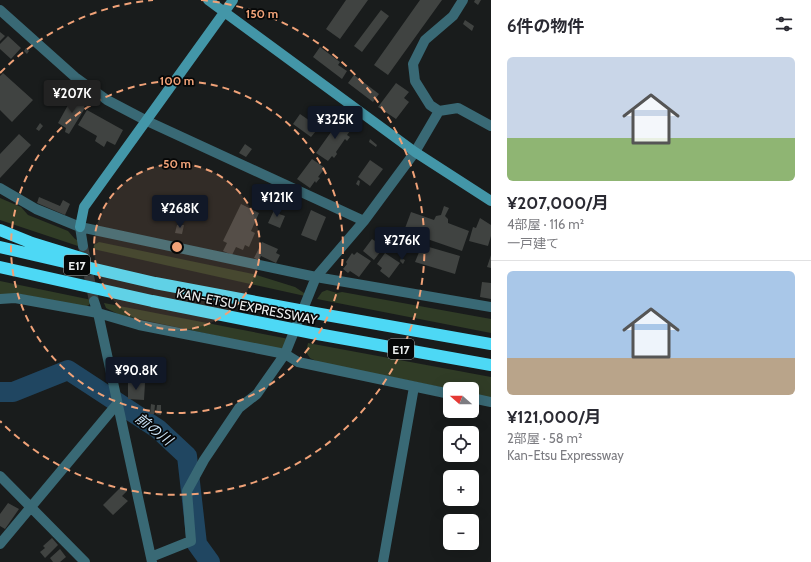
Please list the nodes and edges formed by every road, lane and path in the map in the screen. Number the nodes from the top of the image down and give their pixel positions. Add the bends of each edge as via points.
1 (208, 0) edge
2 (233, 0) edge
3 (463, 0) edge
4 (0, 10) edge
5 (224, 12) junction
6 (439, 111) junction
7 (147, 121) junction
8 (491, 126) edge
9 (415, 152) junction
10 (0, 188) edge
11 (491, 201) edge
12 (364, 221) junction
13 (80, 226) junction
14 (0, 230) edge
15 (83, 246) tunnel mouth
16 (0, 247) edge
17 (0, 267) edge
18 (316, 277) junction
19 (156, 279) junction
20 (0, 298) edge
21 (94, 301) tunnel mouth
22 (491, 307) edge
23 (98, 313) junction
24 (491, 344) edge
25 (285, 354) junction
26 (491, 365) edge
27 (414, 388) junction
28 (443, 393) edge
29 (479, 399) edge
30 (491, 402) edge
31 (117, 404) junction
32 (0, 476) edge
33 (31, 506) junction
34 (0, 544) edge
35 (152, 560) edge
36 (85, 562) edge
37 (382, 562) edge

1 - 5 street
2 - 5 street
3 - 6 street via 453,16 425,40 414,64 414,82 430,105
4 - 7 street via 75,77 107,100
5 - 7 street
5 - 9 street
6 - 8 street via 458,108
6 - 9 street
7 - 12 street
7 - 13 street via 84,207
9 - 11 street
9 - 12 street
10 - 13 street via 36,209
12 - 18 street
13 - 15 street
13 - 18 street
14 - 19 highway via 57,252
16 - 19 highway, E17
17 - 26 highway, KAN-ETSU EXPRESSWAY / E17 via 312,333
18 - 22 street
18 - 25 street
19 - 24 highway, KAN-ETSU EXPRESSWAY / E17 via 277,306
20 - 23 street via 15,298
21 - 23 street
23 - 25 street via 139,325
23 - 31 street
25 - 27 street via 298,362
25 - 35 street via 257,394 239,408 204,460 187,491 190,541
27 - 28 street
27 - 37 street
29 - 30 street
31 - 33 street
31 - 35 street
32 - 33 street
33 - 34 street
33 - 36 street

